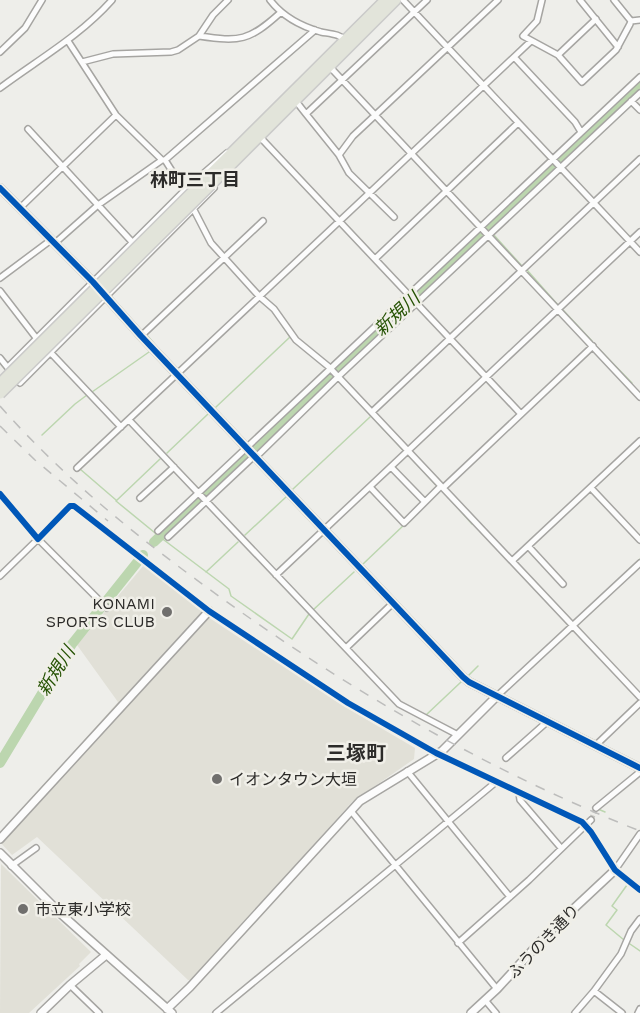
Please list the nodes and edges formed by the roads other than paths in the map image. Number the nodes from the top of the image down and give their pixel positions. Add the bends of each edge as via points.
1 (42, 0) edge
2 (112, 0) edge
3 (270, 0) edge
4 (385, 0) edge
5 (396, 0) edge
6 (403, 0) edge
7 (427, 0) edge
8 (498, 0) edge
9 (542, 0) edge
10 (580, 0) edge
11 (614, 0) edge
12 (226, 1) edge
13 (414, 12) junction
14 (280, 13) junction
15 (596, 20) junction
16 (640, 20) edge
17 (631, 21) junction
18 (315, 30) junction
19 (199, 36) junction
20 (68, 41) junction
21 (531, 41) junction
22 (348, 42) junction
23 (447, 47) junction
24 (618, 47) junction
25 (0, 52) edge
26 (558, 55) junction
27 (514, 57) junction
28 (82, 62) junction
29 (329, 66) junction
30 (640, 77) edge
31 (342, 80) junction
32 (483, 86) junction
33 (0, 88) edge
34 (640, 93) edge
35 (295, 100) junction
36 (632, 101) junction
37 (640, 110) edge
38 (306, 114) junction
39 (116, 115) junction
40 (375, 115) junction
41 (518, 123) junction
42 (28, 129) dead end
43 (581, 132) junction
44 (259, 136) junction
45 (237, 153) junction
46 (411, 154) junction
47 (339, 155) junction
48 (640, 159) edge
49 (163, 160) junction
50 (553, 160) junction
51 (63, 167) junction
52 (560, 167) junction
53 (208, 182) junction
54 (0, 188) edge
55 (184, 190) junction
56 (448, 192) junction
57 (369, 193) junction
58 (594, 203) junction
59 (98, 204) junction
60 (20, 208) junction
61 (194, 210) junction
62 (394, 217) dead end
63 (263, 221) dead end
64 (339, 221) junction
65 (481, 227) junction
66 (640, 232) edge
67 (490, 233) junction
68 (630, 241) junction
69 (53, 242) junction
70 (132, 242) junction
71 (640, 252) edge
72 (148, 258) junction
73 (223, 258) junction
74 (375, 259) junction
75 (522, 271) junction
76 (0, 278) edge
77 (93, 282) junction
78 (0, 291) edge
79 (409, 295) junction
80 (106, 296) junction
81 (259, 296) junction
82 (416, 302) junction
83 (558, 309) junction
84 (141, 336) junction
85 (36, 338) junction
86 (450, 338) junction
87 (593, 346) junction
88 (50, 352) junction
89 (0, 358) edge
90 (8, 367) junction
91 (331, 369) junction
92 (177, 374) junction
93 (338, 376) junction
94 (487, 377) junction
95 (0, 383) edge
96 (640, 387) edge
97 (0, 394) edge
98 (639, 395) edge
99 (372, 412) junction
100 (521, 414) junction
101 (129, 420) junction
102 (121, 427) junction
103 (640, 441) edge
104 (408, 451) junction
105 (251, 452) junction
106 (174, 467) junction
107 (391, 467) junction
108 (77, 468) dead end
109 (370, 487) junction
110 (442, 487) junction
111 (591, 488) junction
112 (199, 494) junction
113 (0, 495) edge
114 (140, 498) dead end
115 (206, 501) junction
116 (425, 502) junction
117 (324, 530) junction
118 (159, 531) dead end
119 (168, 537) dead end
120 (38, 539) junction
121 (640, 540) edge
122 (528, 546) junction
123 (512, 561) junction
124 (640, 563) edge
125 (276, 575) junction
126 (0, 576) edge
127 (563, 584) dead end
128 (393, 603) junction
129 (106, 608) dead end
130 (209, 611) junction
131 (573, 626) junction
132 (346, 648) junction
133 (497, 696) junction
134 (640, 697) edge
135 (640, 703) edge
136 (548, 721) junction
137 (458, 735) junction
138 (595, 746) junction
139 (436, 753) junction
140 (506, 758) dead end
141 (640, 770) edge
142 (407, 771) junction
143 (496, 782) junction
144 (519, 793) junction
145 (596, 808) tunnel mouth
146 (351, 811) junction
147 (591, 820) tunnel mouth
148 (449, 821) junction
149 (585, 825) junction
150 (640, 834) edge
151 (0, 839) edge
152 (36, 848) dead end
153 (561, 848) junction
154 (0, 853) edge
155 (394, 865) junction
156 (11, 866) junction
157 (615, 870) junction
158 (640, 890) edge
159 (510, 897) junction
160 (640, 919) edge
161 (458, 943) junction
162 (106, 955) junction
163 (70, 985) junction
164 (497, 989) junction
165 (594, 991) junction
166 (485, 1000) junction
167 (168, 1012) edge
168 (41, 1013) edge
169 (99, 1013) edge
170 (216, 1013) edge
171 (471, 1013) edge
172 (496, 1013) edge
173 (574, 1013) edge
174 (622, 1013) edge

1 - 25 street via 25,28
2 - 20 street
3 - 14 street
4 - 22 highway
5 - 22 highway
6 - 13 street
7 - 13 street
8 - 23 street
9 - 21 street via 537,21 523,36
10 - 15 street
11 - 17 street
12 - 19 street
13 - 23 street
13 - 31 street
14 - 18 street
14 - 19 street via 264,28 241,40
15 - 24 street
15 - 26 street
16 - 17 street
17 - 24 street
18 - 22 street via 339,34
18 - 49 street
19 - 28 street via 171,52 113,54
20 - 28 street
20 - 33 street
21 - 26 street
21 - 27 street
22 - 29 highway
22 - 45 highway
23 - 32 street
23 - 40 street
24 - 26 street via 582,82
27 - 32 street
27 - 43 street
28 - 39 street
29 - 31 street
29 - 35 highway
30 - 43 street
31 - 38 street
31 - 40 street
32 - 41 street
32 - 46 street
34 - 36 street
35 - 38 street
35 - 44 highway
36 - 37 street
36 - 52 street
38 - 47 street
39 - 49 street
39 - 51 street
40 - 46 street
40 - 47 street
41 - 50 street
41 - 56 street
42 - 51 street
43 - 50 street
44 - 45 highway
44 - 64 street
45 - 53 highway
45 - 55 street via 222,156
45 - 61 street via 235,165
46 - 56 street
46 - 57 street
47 - 57 street via 349,173
48 - 58 street
49 - 55 street
49 - 59 street
50 - 52 street
50 - 65 street
51 - 59 street
51 - 60 street
52 - 58 street
52 - 67 street
53 - 95 highway, bridge
53 - 97 highway, bridge
54 - 60 street
55 - 70 street
56 - 65 street
56 - 74 street
57 - 62 street
57 - 64 street
58 - 68 street
58 - 75 street
59 - 69 street
59 - 70 street
60 - 69 street
61 - 72 street
61 - 73 street
63 - 73 street
64 - 74 street
64 - 81 street
65 - 67 street
65 - 79 street
66 - 68 street
67 - 75 street
67 - 82 street
68 - 71 street
68 - 83 street
69 - 76 street
69 - 77 street
70 - 72 street
70 - 77 street
72 - 80 street
73 - 81 street
73 - 84 street
74 - 79 street
75 - 83 street
75 - 86 street
77 - 80 street
77 - 85 street
78 - 85 street
79 - 82 street
79 - 91 street
80 - 84 street
80 - 88 street
81 - 91 street via 274,309 296,340
81 - 92 street
82 - 86 street
82 - 93 street
83 - 87 street
83 - 94 street
84 - 92 street
85 - 88 street
85 - 90 street
86 - 94 street
86 - 99 street
87 - 98 street
87 - 100 street
88 - 90 street via 20,383
88 - 102 street
89 - 90 street
91 - 93 street
91 - 105 street
92 - 101 street
92 - 105 street
93 - 99 street
93 - 105 street
94 - 100 street
94 - 104 street
96 - 98 street
99 - 104 street
100 - 110 street
101 - 102 street
101 - 106 street
102 - 108 street
103 - 111 street
104 - 107 street
104 - 110 street
105 - 112 street
105 - 115 street via 252,458
105 - 117 street
106 - 112 street
106 - 114 street
107 - 109 street
107 - 116 street
109 - 116 street via 404,523
109 - 117 street
110 - 116 street
110 - 123 street
111 - 121 street
111 - 122 street
112 - 115 street
112 - 118 street
113 - 120 street
115 - 119 street
115 - 125 street
117 - 125 street
117 - 128 street
120 - 126 street
120 - 129 street
120 - 130 street via 74,506
122 - 123 street
122 - 127 street
123 - 131 street
124 - 131 street
125 - 132 street
128 - 132 street
128 - 133 street via 463,677
130 - 139 street via 348,703
130 - 151 street
131 - 133 street
131 - 134 street
132 - 137 street via 399,704
133 - 136 street
133 - 137 street
135 - 138 street
136 - 138 street
136 - 140 street
137 - 139 street
138 - 141 street
139 - 142 street
139 - 143 street
141 - 145 street
142 - 146 street
142 - 148 street
143 - 144 street
143 - 148 street
144 - 149 street
144 - 153 street via 520,800
146 - 155 street
146 - 167 street
147 - 149 street
148 - 155 street
148 - 159 street
149 - 153 street
149 - 157 street
150 - 157 street
152 - 156 street
153 - 159 street
154 - 156 street
155 - 161 street
155 - 170 street
156 - 162 street
157 - 158 street
157 - 164 street, ふうのき通り via 552,928
159 - 161 street
160 - 165 street
161 - 164 street
162 - 163 street
162 - 167 street
163 - 168 street
163 - 169 street
164 - 166 street, ふうのき通り
165 - 173 street
165 - 174 street
166 - 171 street, ふうのき通り
166 - 172 street

